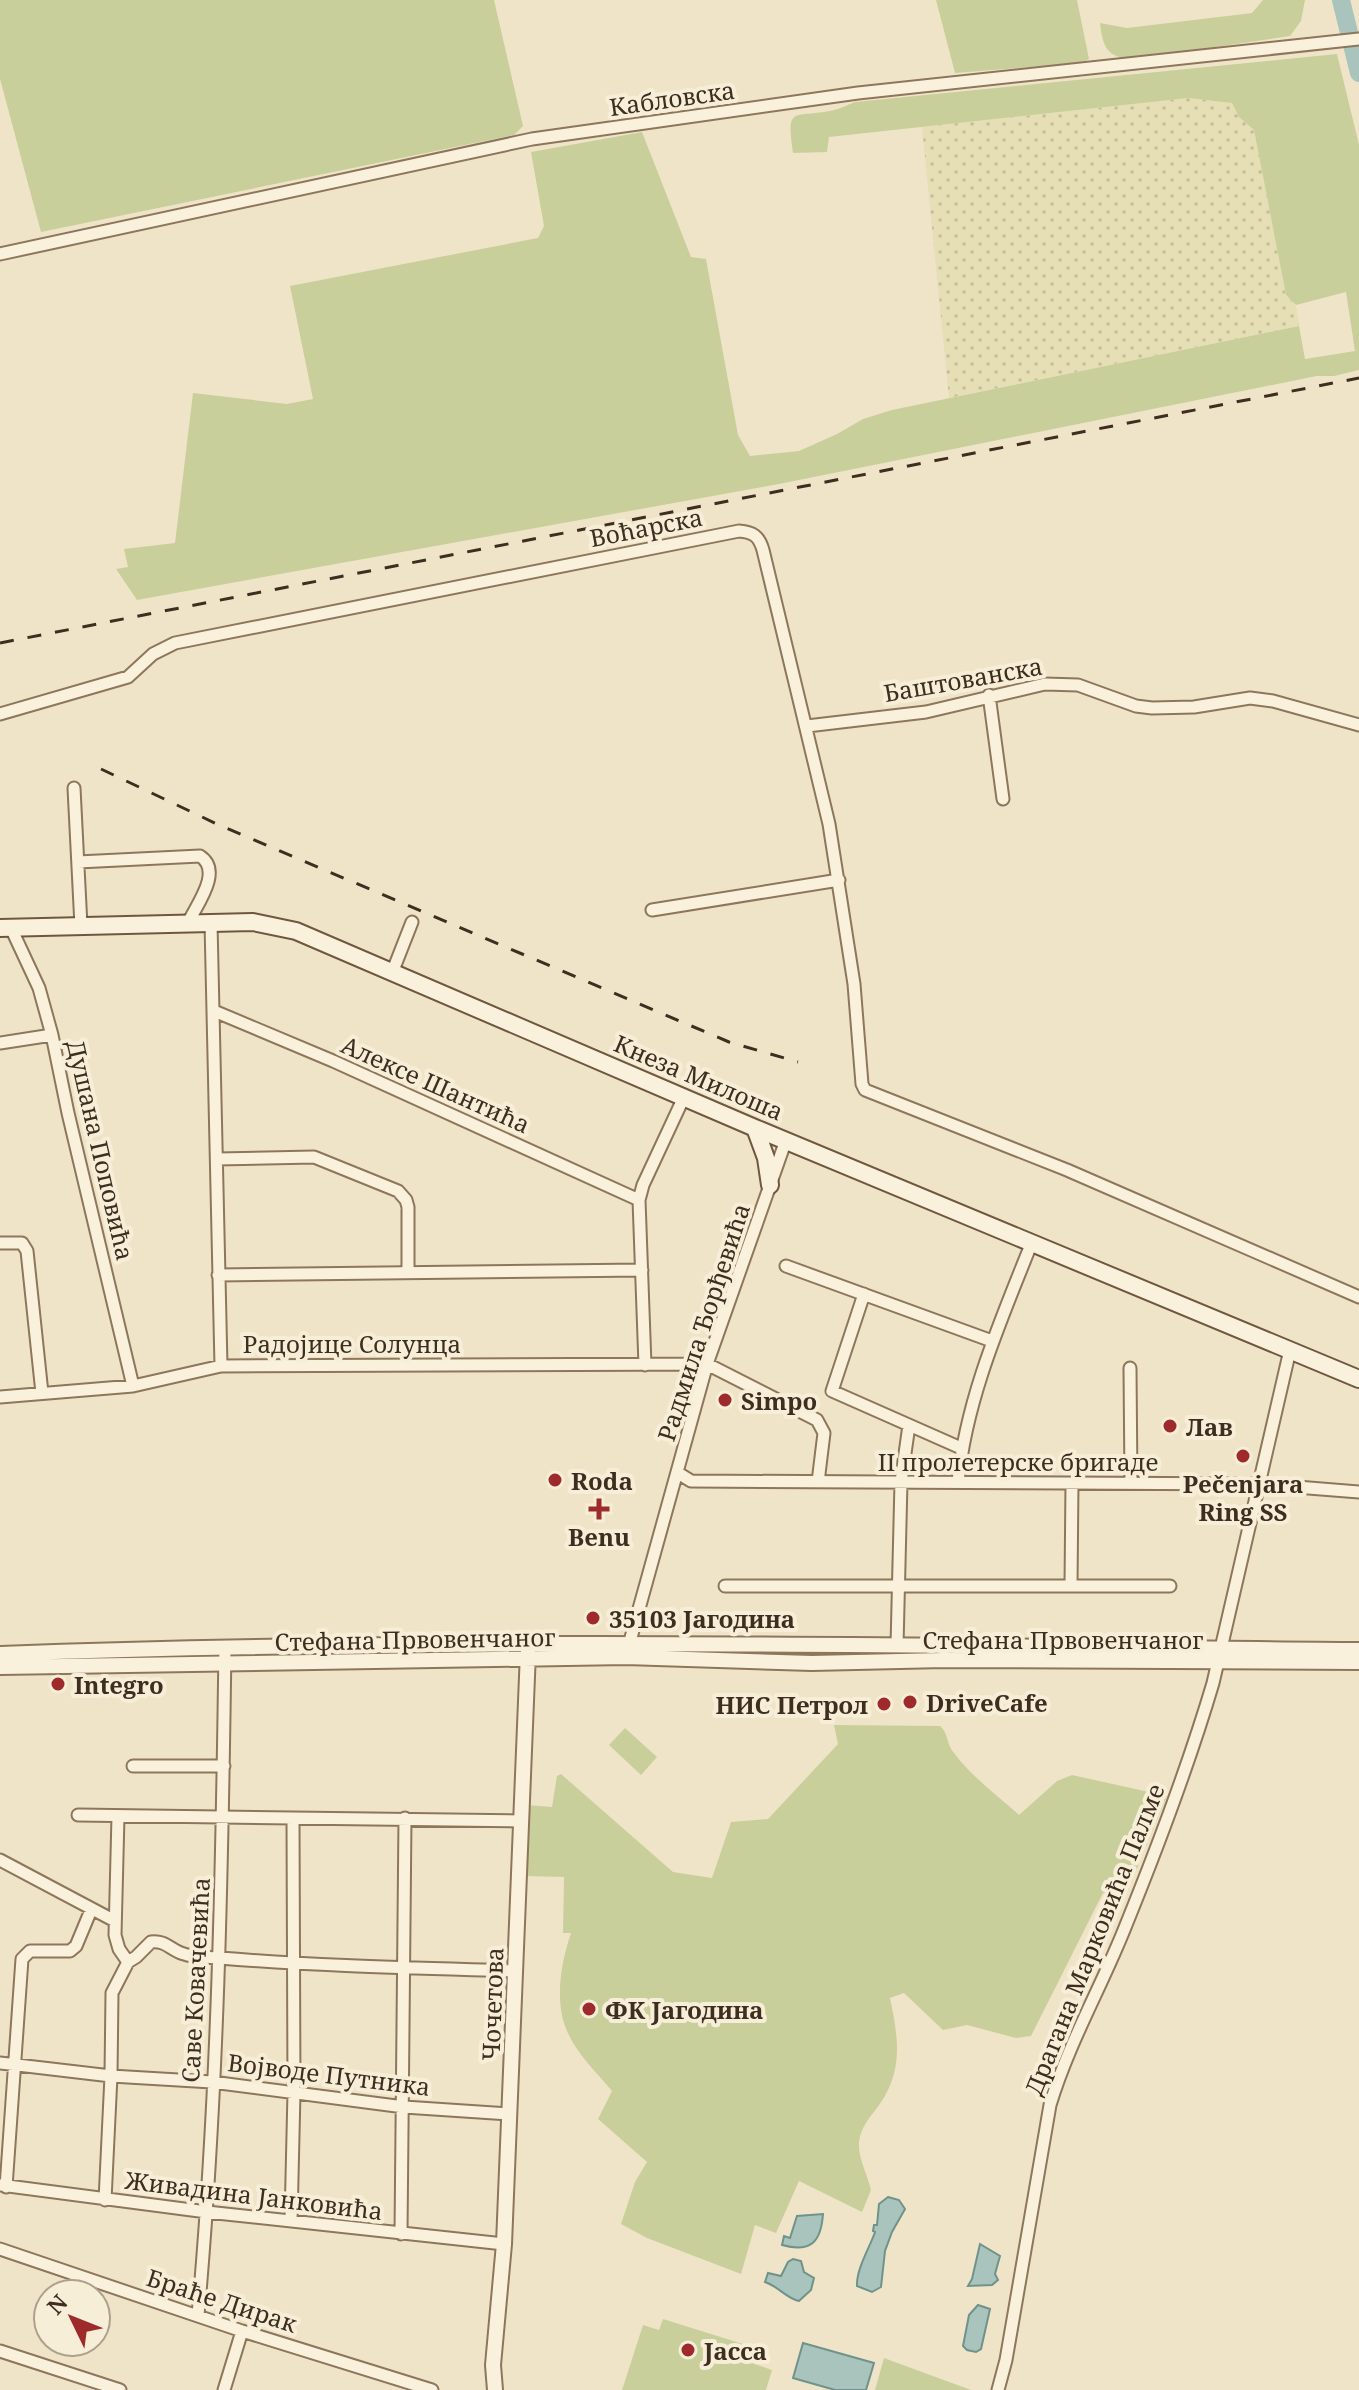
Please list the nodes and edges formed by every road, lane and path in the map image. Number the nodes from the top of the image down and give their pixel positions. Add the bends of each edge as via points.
1 (1359, 39) edge
2 (0, 254) edge
3 (989, 695) junction
4 (0, 714) edge
5 (1359, 725) edge
6 (807, 726) junction
7 (74, 788) dead end
8 (1003, 799) dead end
9 (78, 862) junction
10 (839, 880) junction
11 (652, 910) dead end
12 (412, 922) dead end
13 (188, 923) junction
14 (211, 923) junction
15 (81, 926) junction
16 (6, 928) edge
17 (392, 973) junction
18 (214, 1011) junction
19 (52, 1035) junction
20 (0, 1043) edge
21 (684, 1097) junction
22 (755, 1128) junction
23 (786, 1140) junction
24 (217, 1159) junction
25 (770, 1185) junction
26 (639, 1200) junction
27 (1032, 1242) junction
28 (0, 1243) edge
29 (786, 1266) dead end
30 (642, 1270) junction
31 (408, 1272) junction
32 (218, 1275) junction
33 (864, 1294) junction
34 (1359, 1297) edge
35 (992, 1341) junction
36 (1290, 1350) junction
37 (707, 1364) junction
38 (645, 1365) junction
39 (221, 1366) junction
40 (1130, 1368) dead end
41 (1359, 1379) edge
42 (133, 1386) junction
43 (42, 1393) junction
44 (0, 1397) edge
45 (909, 1425) junction
46 (961, 1448) junction
47 (678, 1473) junction
48 (818, 1482) junction
49 (901, 1482) junction
50 (958, 1482) junction
51 (1072, 1483) junction
52 (1131, 1483) junction
53 (1259, 1484) junction
54 (1359, 1492) edge
55 (725, 1586) dead end
56 (899, 1586) junction
57 (1071, 1586) junction
58 (1170, 1586) dead end
59 (897, 1646) junction
60 (225, 1647) junction
61 (627, 1650) junction
62 (1359, 1650) edge
63 (528, 1651) junction
64 (945, 1653) junction
65 (0, 1654) edge
66 (1219, 1655) junction
67 (1359, 1662) edge
68 (225, 1665) junction
69 (0, 1667) edge
70 (133, 1766) dead end
71 (224, 1766) junction
72 (78, 1815) dead end
73 (118, 1816) junction
74 (224, 1818) junction
75 (293, 1818) junction
76 (405, 1818) junction
77 (521, 1821) junction
78 (0, 1860) edge
79 (91, 1910) junction
80 (115, 1921) junction
81 (219, 1958) junction
82 (128, 1962) junction
83 (293, 1963) junction
84 (404, 1968) junction
85 (515, 1971) junction
86 (0, 2063) edge
87 (13, 2065) junction
88 (111, 2076) junction
89 (212, 2082) junction
90 (294, 2092) junction
91 (404, 2107) junction
92 (509, 2114) junction
93 (3, 2186) edge
94 (105, 2200) junction
95 (207, 2212) junction
96 (291, 2221) junction
97 (401, 2234) junction
98 (504, 2244) junction
99 (0, 2249) edge
100 (198, 2315) junction
101 (242, 2331) junction
102 (0, 2351) edge
103 (493, 2365) junction
104 (120, 2390) edge
105 (224, 2390) edge
106 (432, 2390) edge
107 (482, 2390) edge
108 (495, 2390) edge
109 (998, 2390) edge

1 - 2 street, Кабловска via 858,93 532,139
3 - 5 street, Баштованска via 1045,684 1078,685 1136,706 1170,709 1250,698
3 - 6 street, Баштованска via 926,712
3 - 8 street
4 - 6 street, Воћарска via 128,677 175,643 739,531 760,539
6 - 10 street, Воћарска
7 - 9 street
9 - 13 street via 200,856 210,865 211,875
9 - 15 street
10 - 11 street
10 - 34 street, Воћарска via 865,1090 1067,1170
12 - 17 street
13 - 14 main road, Кнеза Милоша
13 - 15 main road, Кнеза Милоша
14 - 17 main road, Кнеза Милоша via 278,926
14 - 18 street
15 - 16 main road, Кнеза Милоша
16 - 19 street, Душана Поповића via 39,988
17 - 21 main road, Кнеза Милоша
18 - 24 street
18 - 26 street, Алексе Шантића
19 - 20 street
19 - 42 street, Душана Поповића
21 - 22 main road, Кнеза Милоша
21 - 26 street
22 - 23 main road, Кнеза Милоша
22 - 25 main road
23 - 25 street, Радмила Ђорђевића
23 - 27 main road, Кнеза Милоша
24 - 31 street via 314,1157 398,1191 408,1207
24 - 32 street
25 - 37 street, Радмила Ђорђевића
26 - 30 street
27 - 35 street
27 - 36 main road, Кнеза Милоша
28 - 43 street via 22,1243 27,1251
29 - 33 street
30 - 31 street
30 - 38 street
31 - 32 street
32 - 39 street
33 - 35 street
33 - 45 street via 832,1391
35 - 46 street
36 - 41 main road, Кнеза Милоша
36 - 53 street, Драгана Марковића Палме
37 - 38 street, Радојице Солунца
37 - 47 street, Радмила Ђорђевића
37 - 48 street via 817,1420 824,1433
38 - 39 street, Радојице Солунца
39 - 42 street, Радојице Солунца
40 - 52 street
42 - 43 street, Радојице Солунца
43 - 44 street, Радојице Солунца
45 - 46 street
45 - 49 street
46 - 50 street
47 - 48 street, II пролетерске бригаде via 691,1481
47 - 61 street, Радмила Ђорђевића
48 - 49 street, II пролетерске бригаде
49 - 50 street, II пролетерске бригаде
49 - 56 street
50 - 51 street, II пролетерске бригаде
51 - 52 street, II пролетерске бригаде
51 - 57 street
52 - 53 street, II пролетерске бригаде
53 - 54 street, II пролетерске бригаде
53 - 66 street, Драгана Марковића Палме
55 - 56 street
56 - 57 street
56 - 59 street
57 - 58 street
59 - 61 street, Стефана Првовенчаног
59 - 64 street, Стефана Првовенчаног
60 - 63 street, Стефана Првовенчаног
60 - 65 street, Стефана Првовенчаног
60 - 68 street, Саве Ковачевића
61 - 63 street, Стефана Првовенчаног
61 - 64 street, Стефана Првовенчаног via 812,1663
62 - 66 street, Стефана Првовенчаног
63 - 68 street, Стефана Првовенчаног
63 - 77 street, Чочетова
64 - 66 street, Стефана Првовенчаног
66 - 67 street, Стефана Првовенчаног
66 - 109 street, Драгана Марковића Палме via 1198,1732 1126,1926 1061,2069
68 - 69 street, Стефана Првовенчаног
68 - 71 street, Саве Ковачевића
70 - 71 street
71 - 74 street, Саве Ковачевића
72 - 73 street
73 - 74 street
73 - 80 street
74 - 75 street
74 - 81 street, Саве Ковачевића
75 - 76 street
75 - 83 street
76 - 77 street
76 - 84 street
77 - 85 street, Чочетова
78 - 79 street
79 - 80 street
79 - 87 street via 70,1951 30,1951 22,1959
80 - 82 street via 119,1949
81 - 82 street via 183,1954 159,1941
81 - 83 street
81 - 89 street, Саве Ковачевића
82 - 88 street via 112,1993
83 - 84 street
83 - 90 street
84 - 85 street
84 - 91 street
85 - 92 street, Чочетова
86 - 87 street, Војводе Путника
87 - 88 street, Војводе Путника
87 - 93 street
88 - 89 street, Војводе Путника
88 - 94 street
89 - 90 street, Војводе Путника
89 - 95 street, Саве Ковачевића
90 - 91 street, Војводе Путника
90 - 96 street
91 - 92 street, Војводе Путника
91 - 97 street
92 - 98 street, Чочетова
93 - 94 street, Живадина Јанковића
94 - 95 street, Живадина Јанковића
95 - 96 street, Живадина Јанковића
95 - 100 street, Саве Ковачевића
96 - 97 street, Живадина Јанковића
97 - 98 street, Живадина Јанковића
98 - 103 street, Чочетова
99 - 100 street, Браће Дирак
100 - 101 street, Браће Дирак
101 - 105 street
101 - 106 street, Браће Дирак
102 - 104 street
103 - 107 street, Чочетова
103 - 108 street, Чочетова

